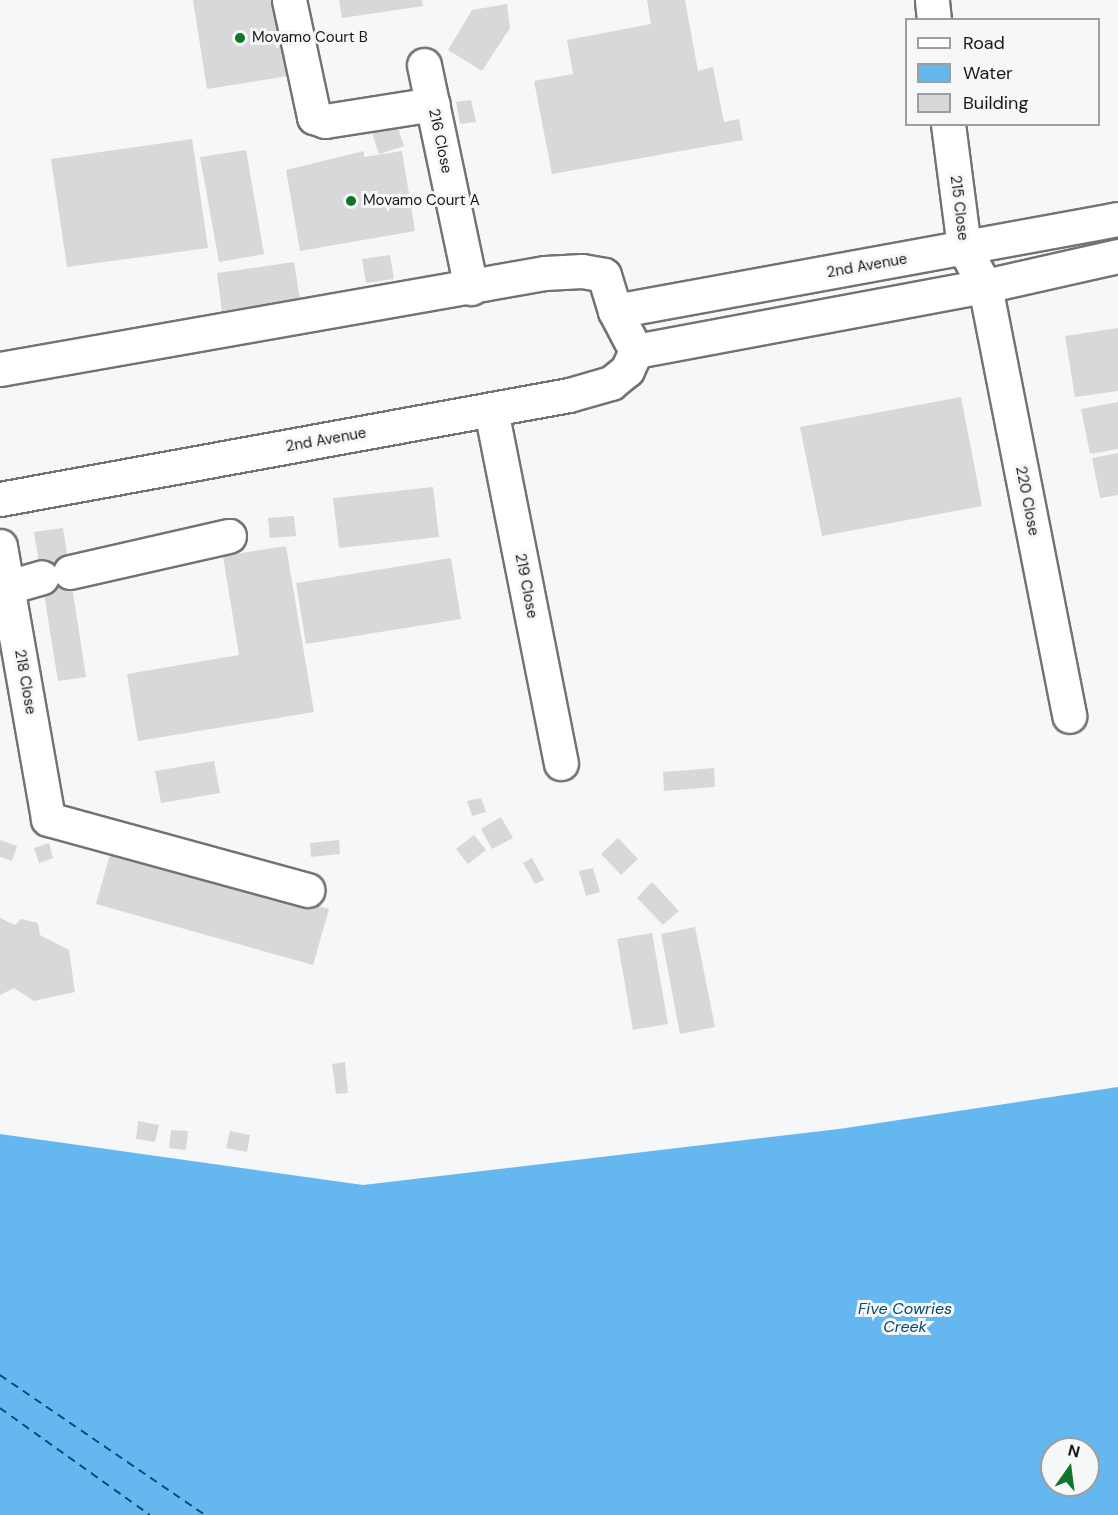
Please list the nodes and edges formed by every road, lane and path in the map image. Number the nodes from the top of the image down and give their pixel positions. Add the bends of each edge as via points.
1 (289, 0) edge
2 (424, 65) dead end
3 (433, 104) junction
4 (948, 126) edge
5 (1118, 219) edge
6 (964, 248) junction
7 (1118, 256) edge
8 (985, 286) junction
9 (471, 288) junction
10 (615, 311) junction
11 (636, 351) junction
12 (0, 369) edge
13 (491, 410) junction
14 (0, 499) edge
15 (229, 536) dead end
16 (0, 546) edge
17 (8, 587) junction
18 (14, 700) edge
19 (1069, 716) dead end
20 (561, 763) dead end
21 (307, 890) dead end

1 - 3 street via 314,117 325,121
2 - 3 street, 216 Close
3 - 9 street, 216 Close
4 - 6 street, 215 Close
5 - 6 street, 2nd Avenue
6 - 8 street, 215 Close
6 - 10 street, 2nd Avenue
7 - 8 street
8 - 11 street
8 - 19 street, 220 Close
9 - 10 street via 545,273 582,271 604,275
9 - 12 street
10 - 11 street
11 - 13 street, 2nd Avenue via 627,370 611,383
13 - 14 street, 2nd Avenue
13 - 20 street, 219 Close
15 - 17 street
16 - 17 street, 218 Close
17 - 18 street, 218 Close
18 - 21 street, 218 Close via 48,819

